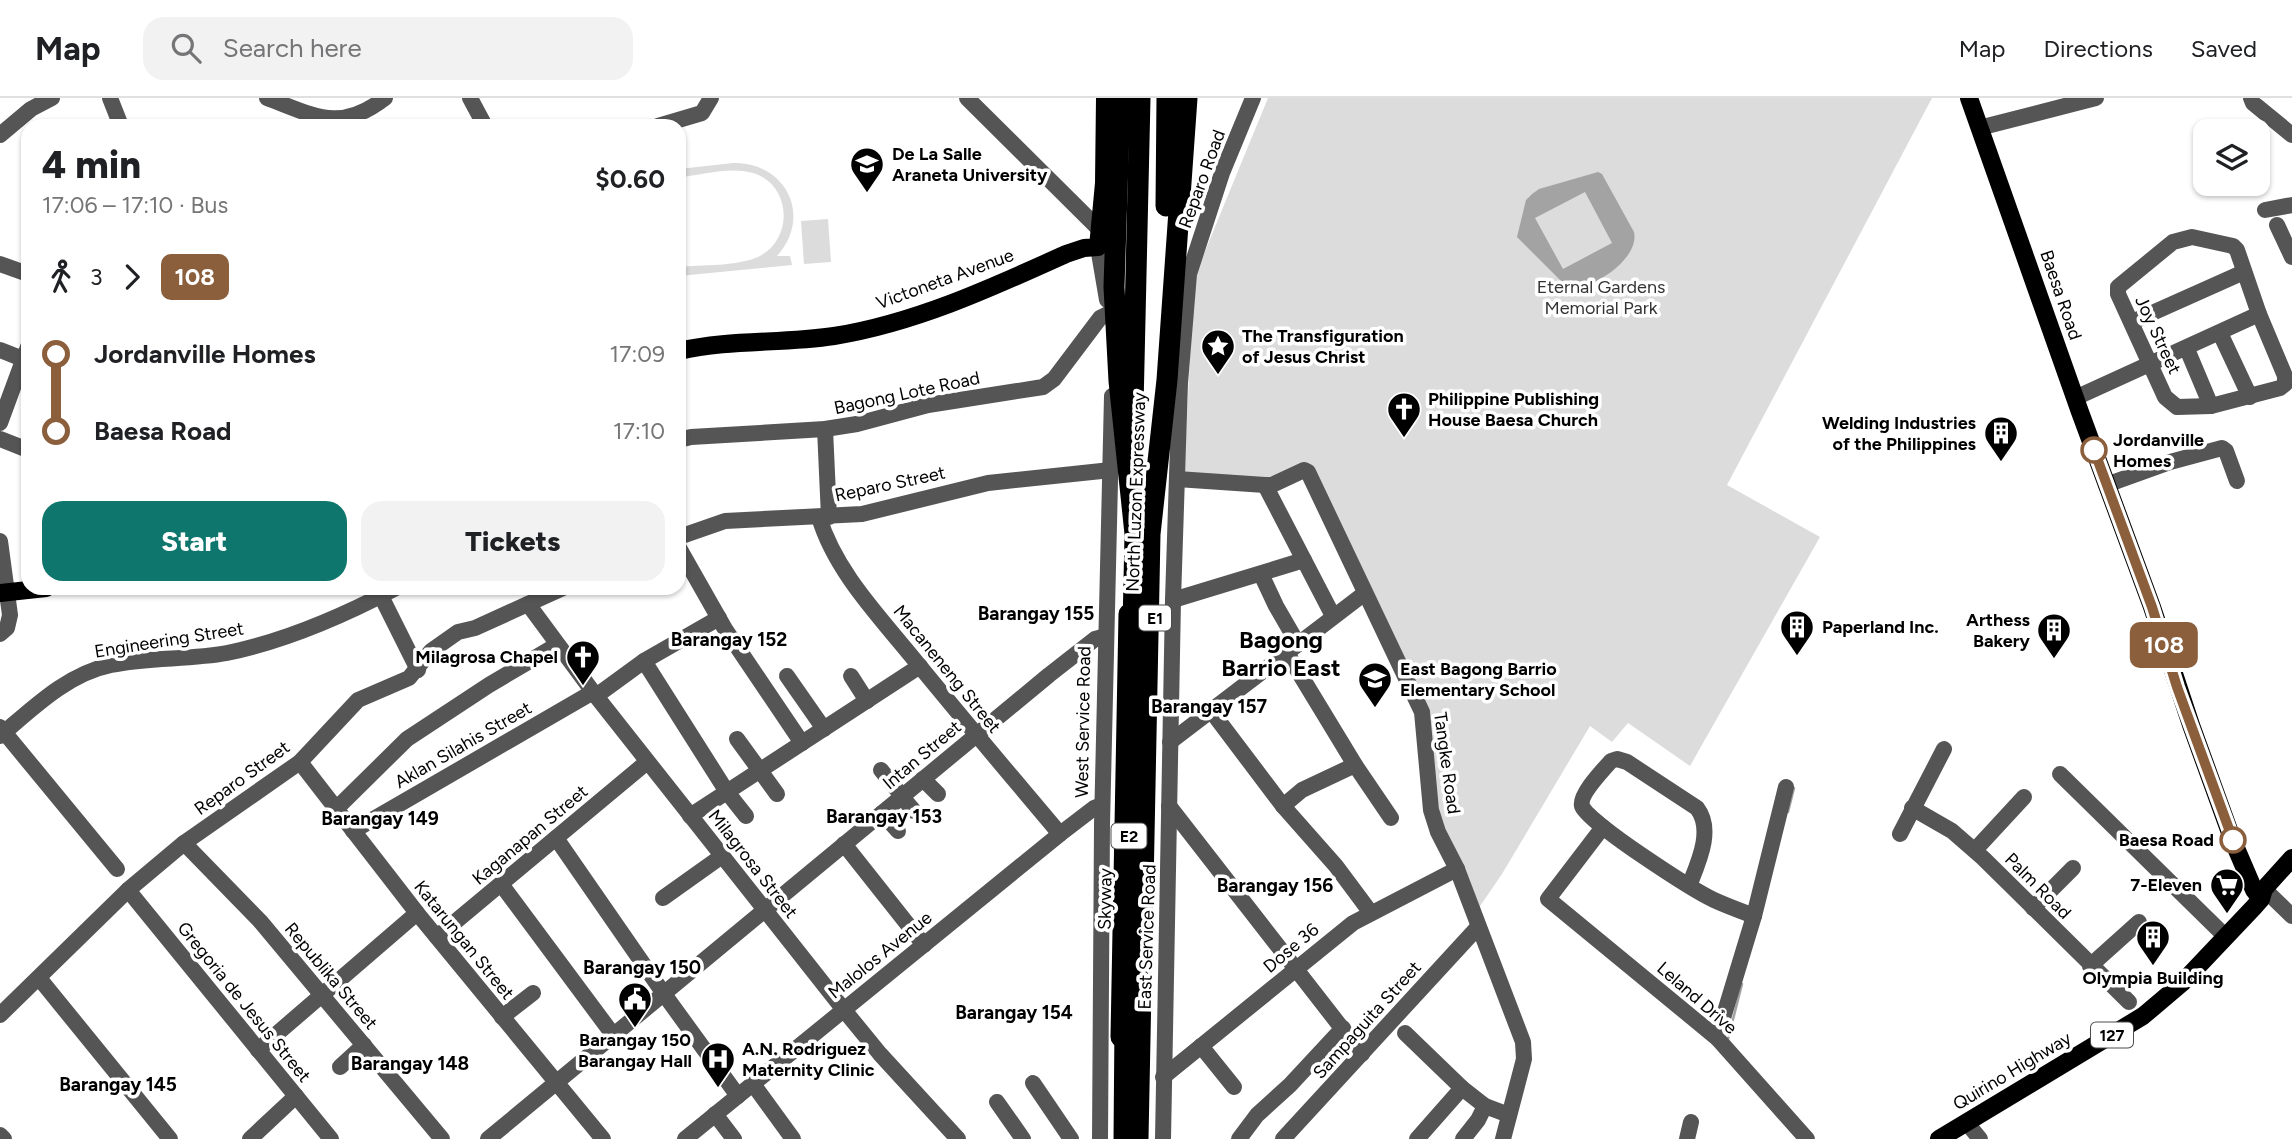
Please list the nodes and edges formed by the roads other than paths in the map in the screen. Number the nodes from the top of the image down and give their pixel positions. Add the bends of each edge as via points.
1 (52, 98) edge
2 (110, 98) edge
3 (267, 98) edge
4 (470, 98) edge
5 (711, 98) edge
6 (967, 98) edge
7 (1105, 98) edge
8 (1120, 98) edge
9 (1140, 98) edge
10 (1167, 98) edge
11 (1187, 98) edge
12 (1253, 98) edge
13 (1969, 98) edge
14 (2096, 98) edge
15 (2251, 98) edge
16 (379, 100) edge
17 (118, 119) edge
18 (481, 119) edge
19 (682, 119) edge
20 (1979, 128) junction
21 (0, 135) edge
22 (2292, 135) edge
23 (2292, 205) edge
24 (2265, 209) dead end
25 (2277, 225) dead end
26 (1099, 239) junction
27 (2292, 257) edge
28 (0, 264) edge
29 (21, 272) edge
30 (2244, 272) junction
31 (1189, 274) joint
32 (1108, 314) junction
33 (2259, 314) junction
34 (2132, 322) junction
35 (2220, 333) junction
36 (2187, 349) junction
37 (0, 350) edge
38 (686, 350) edge
39 (21, 355) edge
40 (2150, 364) junction
41 (21, 371) edge
42 (2250, 397) junction
43 (2075, 398) junction
44 (2211, 406) junction
45 (0, 423) edge
46 (825, 429) junction
47 (686, 438) edge
48 (0, 439) edge
49 (21, 447) edge
50 (1111, 470) junction
51 (1177, 479) junction
52 (2238, 481) dead end
53 (1265, 485) junction
54 (2106, 485) junction
55 (824, 517) junction
56 (1142, 534) junction
57 (686, 535) edge
58 (0, 541) edge
59 (686, 560) edge
60 (1304, 560) junction
61 (1261, 574) junction
62 (4, 592) edge
63 (1364, 593) junction
64 (372, 595) edge
65 (381, 595) edge
66 (547, 595) edge
67 (1173, 600) junction
68 (527, 604) junction
69 (1333, 616) junction
70 (719, 618) junction
71 (0, 634) edge
72 (1106, 636) junction
73 (557, 645) junction
74 (1293, 648) junction
75 (644, 661) junction
76 (416, 665) junction
77 (920, 666) junction
78 (787, 676) dead end
79 (851, 676) dead end
80 (594, 694) junction
81 (867, 701) junction
82 (1212, 712) junction
83 (824, 729) junction
84 (1, 732) edge
85 (976, 736) junction
86 (737, 739) dead end
87 (1170, 742) junction
88 (802, 743) junction
89 (1944, 748) dead end
90 (300, 762) junction
91 (648, 762) junction
92 (1355, 765) junction
93 (761, 770) junction
94 (881, 770) dead end
95 (2060, 774) dead end
96 (923, 779) junction
97 (1786, 787) dead end
98 (727, 792) junction
99 (777, 794) dead end
100 (938, 794) dead end
101 (902, 797) junction
102 (2024, 797) dead end
103 (1102, 805) junction
104 (1169, 806) junction
105 (1283, 806) junction
106 (1912, 808) junction
107 (336, 809) junction
108 (914, 811) dead end
109 (882, 813) junction
110 (690, 816) junction
111 (746, 816) dead end
112 (1391, 818) dead end
113 (1603, 827) junction
114 (353, 831) junction
115 (898, 831) dead end
116 (1060, 834) junction
117 (1900, 834) dead end
118 (556, 838) junction
119 (184, 843) junction
120 (844, 844) junction
121 (1975, 850) junction
122 (722, 856) junction
123 (2292, 858) edge
124 (2073, 868) dead end
125 (117, 869) dead end
126 (1457, 869) junction
127 (2292, 873) edge
128 (500, 884) junction
129 (1689, 886) junction
130 (128, 890) junction
131 (2266, 895) junction
132 (663, 898) dead end
133 (2033, 908) junction
134 (765, 910) junction
135 (417, 913) junction
136 (1371, 913) junction
137 (1754, 916) junction
138 (2292, 916) edge
139 (2138, 922) dead end
140 (1478, 927) junction
141 (437, 937) junction
142 (2226, 937) junction
143 (924, 945) junction
144 (2090, 966) junction
145 (1296, 969) junction
146 (39, 978) junction
147 (533, 993) dead end
148 (664, 994) junction
149 (321, 995) junction
150 (2129, 1002) dead end
151 (844, 1010) junction
152 (0, 1015) edge
153 (502, 1017) junction
154 (1343, 1028) junction
155 (1405, 1032) dead end
156 (614, 1035) junction
157 (1717, 1038) junction
158 (364, 1045) junction
159 (1201, 1046) junction
160 (258, 1050) junction
161 (1363, 1054) junction
162 (340, 1067) dead end
163 (1163, 1077) junction
164 (556, 1083) junction
165 (1033, 1083) dead end
166 (753, 1084) junction
167 (1234, 1087) dead end
168 (1462, 1088) junction
169 (296, 1096) junction
170 (738, 1096) junction
171 (997, 1102) dead end
172 (1485, 1106) junction
173 (715, 1114) junction
174 (1509, 1115) junction
175 (1691, 1122) dead end
176 (1967, 1123) junction
177 (0, 1135) edge
178 (1105, 1138) edge
179 (4, 1139) edge
180 (170, 1139) edge
181 (250, 1139) edge
182 (331, 1139) edge
183 (442, 1139) edge
184 (488, 1139) edge
185 (603, 1139) edge
186 (685, 1139) edge
187 (734, 1139) edge
188 (793, 1139) edge
189 (958, 1139) edge
190 (1023, 1139) edge
191 (1071, 1139) edge
192 (1141, 1139) edge
193 (1163, 1139) edge
194 (1238, 1139) edge
195 (1283, 1139) edge
196 (1417, 1139) edge
197 (1463, 1139) edge
198 (1503, 1139) edge
199 (1686, 1139) edge
200 (1807, 1139) edge
201 (1939, 1139) edge
202 (1980, 1139) edge

1 - 21 street
2 - 17 street
3 - 16 street via 334,119 361,114
4 - 18 street
5 - 19 street via 702,113
6 - 26 street
7 - 26 main road, West Service Road
8 - 56 highway via 1114,288 1119,381
9 - 178 highway, North Luzon Expressway / E1
10 - 192 highway, North Luzon Expressway / E1
11 - 56 highway via 1167,380
12 - 31 street, Reparo Road via 1222,173
13 - 20 main road, Baesa Road
14 - 20 street
15 - 22 street
20 - 43 main road, Baesa Road
23 - 24 street
25 - 27 street
26 - 32 street, West Service Road
26 - 38 main road, Victoneta Avenue via 957,301 895,322 834,335
28 - 29 street
30 - 33 street
30 - 34 street
30 - 34 street, Joy Street via 2233,246 2192,237 2173,242 2120,283 2118,294
31 - 51 street, East Service Road
32 - 46 street, Bagong Lote Road via 1043,387 928,405
32 - 50 street, West Service Road
33 - 35 street
33 - 42 street, Joy Street via 2285,384
34 - 40 street, Joy Street
35 - 36 street
35 - 42 street
36 - 40 street
36 - 44 street, Joy Street
37 - 39 street
40 - 43 street
40 - 44 street, Joy Street via 2173,405
41 - 45 street
42 - 44 street, Joy Street
43 - 54 main road, Baesa Road
46 - 47 street, Bagong Lote Road
46 - 55 street, Macaneneng Street
48 - 49 street
50 - 55 street, Reparo Street via 988,483 862,514
50 - 72 street, West Service Road
51 - 53 street
51 - 67 street, East Service Road
52 - 54 street via 2222,448
53 - 60 street
53 - 63 street, Tangke Road via 1308,472
54 - 131 main road, Baesa Road via 2233,841 2254,890
55 - 57 street, Reparo Street via 725,521
55 - 77 street, Macaneneng Street via 827,541 845,571
56 - 178 highway, Skyway / E2
56 - 192 highway, Skyway / E2
58 - 62 street
59 - 70 street
60 - 61 street
60 - 69 street
61 - 67 street
61 - 74 street
62 - 71 street via 10,621
63 - 69 street
63 - 126 street, Tangke Road via 1422,712 1431,810
64 - 84 street, Engineering Street via 263,645 110,665 88,673 63,685
65 - 76 street
66 - 68 street, Reparo Street
67 - 87 street, East Service Road
68 - 73 street, Milagrosa Street
68 - 76 street, Reparo Street via 458,632
69 - 74 street
70 - 75 street, Aklan Silahis Street
70 - 88 street
72 - 85 street, Intan Street via 1095,639
72 - 103 street, West Service Road
73 - 80 street, Milagrosa Street
73 - 107 street via 407,739
74 - 82 street
74 - 92 street
75 - 80 street, Aklan Silahis Street
75 - 98 street
76 - 90 street, Reparo Street via 398,684 358,700
77 - 81 street
77 - 85 street, Macaneneng Street
78 - 83 street
79 - 81 street
80 - 91 street, Milagrosa Street
80 - 114 street, Aklan Silahis Street
81 - 83 street
82 - 87 street
82 - 105 street
83 - 88 street
84 - 125 street
85 - 96 street, Intan Street
85 - 116 street, Macaneneng Street
86 - 93 street
87 - 104 street, East Service Road
88 - 93 street
89 - 106 street
90 - 107 street, Katarungan Street
90 - 119 street, Reparo Street
91 - 110 street, Milagrosa Street
91 - 118 street, Kaganapan Street
92 - 105 street via 1302,790
92 - 112 street
93 - 98 street
93 - 99 street
94 - 101 street
95 - 142 street
96 - 100 street
96 - 101 street, Intan Street
97 - 137 street
98 - 110 street
98 - 111 street
101 - 108 street
101 - 109 street, Intan Street
102 - 121 street
103 - 116 street, Malolos Avenue
103 - 178 street, West Service Road
104 - 145 street
104 - 163 street, East Service Road
105 - 136 street
106 - 117 street
106 - 121 street, Palm Road
107 - 114 street, Katarungan Street
109 - 115 street
109 - 120 street, Intan Street
110 - 122 street, Milagrosa Street
113 - 129 street
113 - 129 street via 1583,807 1584,795 1616,759 1698,807 1706,826
113 - 157 street, Leland Drive via 1548,900
114 - 135 street, Katarungan Street
116 - 143 street, Malolos Avenue
118 - 128 street, Kaganapan Street
118 - 148 street
119 - 130 street, Reparo Street
119 - 149 street, Republika Street via 260,921
120 - 134 street, Intan Street
120 - 143 street
121 - 133 street, Palm Road
122 - 132 street
122 - 134 street, Milagrosa Street
123 - 131 main road, Quirino Highway / 127
124 - 133 street
126 - 136 street, Dose 36
126 - 140 street, Tangke Road
127 - 131 main road, Quirino Highway / 127
128 - 141 street, Kaganapan Street
128 - 156 street
129 - 137 street
130 - 146 street, Reparo Street
130 - 160 street, Gregoria de Jesus Street
131 - 138 street
131 - 142 main road, Quirino Highway / 127
133 - 144 street, Palm Road
134 - 148 street, Intan Street
134 - 151 street, Milagrosa Street
135 - 141 street, Katarungan Street
135 - 149 street
136 - 145 street, Dose 36
137 - 157 street
139 - 144 street
140 - 161 street, Sampaguita Street
140 - 174 street, Tangke Road via 1525,1050
141 - 153 street, Katarungan Street
142 - 176 main road, Quirino Highway / 127 via 2143,1016
143 - 151 street, Malolos Avenue
144 - 150 street, Palm Road
145 - 154 street
145 - 159 street, Dose 36
146 - 152 street, Reparo Street
146 - 180 street
147 - 153 street
148 - 156 street, Intan Street
148 - 170 street
149 - 158 street, Republika Street
149 - 160 street
151 - 166 street, Malolos Avenue
151 - 189 street, Milagrosa Street
153 - 164 street, Katarungan Street
154 - 161 street
154 - 194 street
155 - 168 street
156 - 164 street, Intan Street
157 - 200 street, Leland Drive
158 - 162 street
158 - 183 street, Republika Street
159 - 163 street, Dose 36
159 - 167 street
160 - 169 street, Gregoria de Jesus Street
161 - 195 street, Sampaguita Street
163 - 193 street, East Service Road
164 - 184 street, Intan Street
164 - 185 street, Katarungan Street
165 - 191 street
166 - 170 street, Malolos Avenue
166 - 188 street
168 - 172 street
168 - 196 street
169 - 181 street
169 - 182 street, Gregoria de Jesus Street
170 - 173 street, Malolos Avenue
171 - 190 street
172 - 174 street
172 - 197 street
173 - 186 street, Malolos Avenue
173 - 187 street
174 - 198 street, Tangke Road
175 - 199 street
176 - 201 main road, Quirino Highway / 127
176 - 202 street
177 - 179 street

